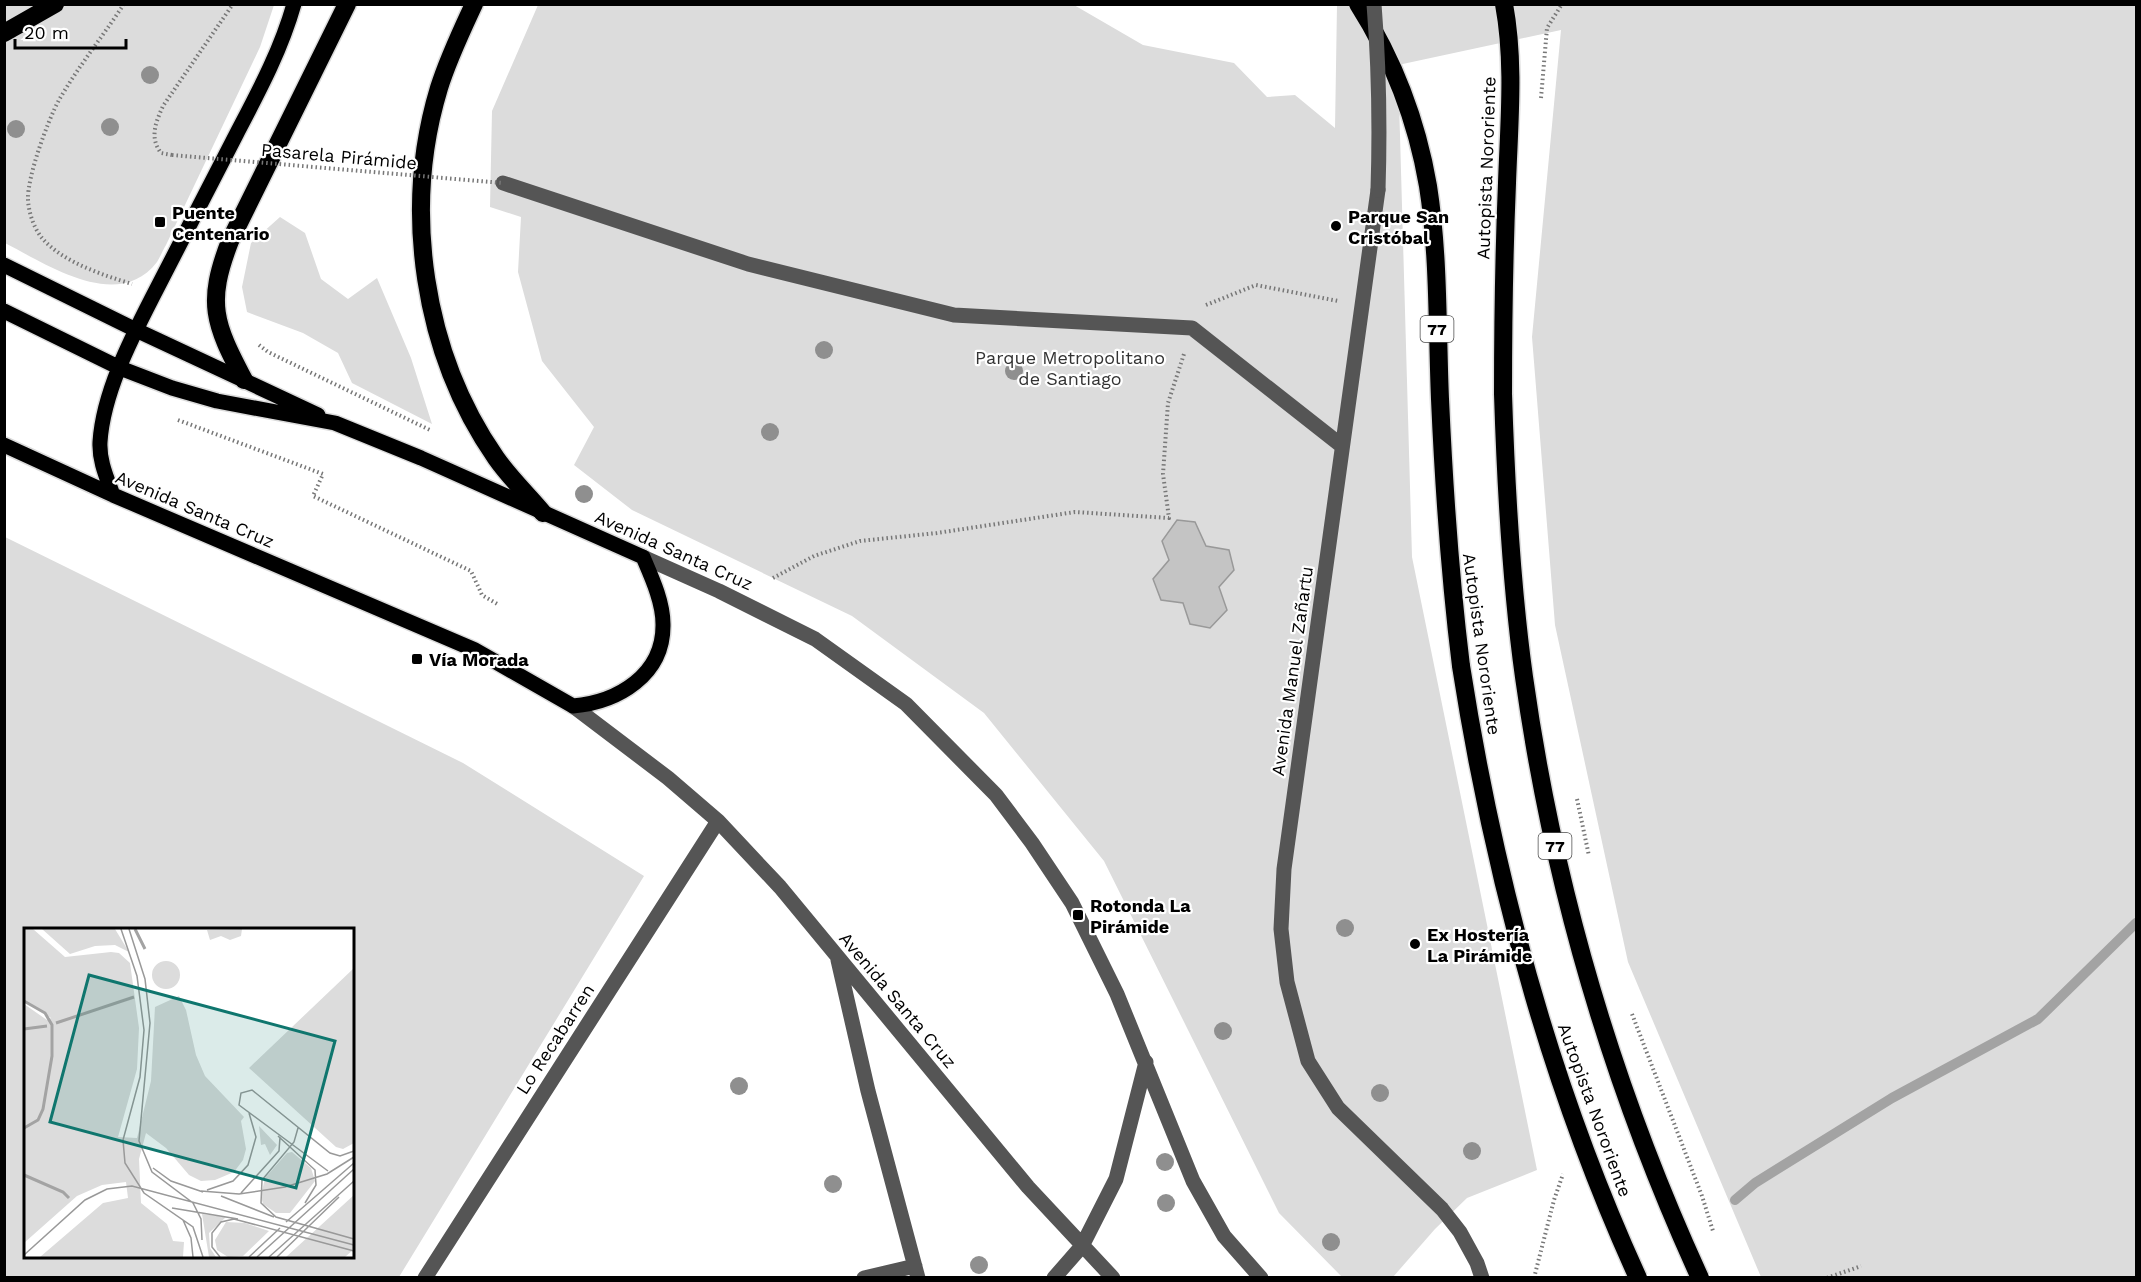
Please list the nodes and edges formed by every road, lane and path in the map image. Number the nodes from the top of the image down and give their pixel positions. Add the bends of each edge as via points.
1 (55, 4) edge
2 (124, 4) edge
3 (233, 4) edge
4 (294, 4) edge
5 (347, 4) edge
6 (474, 4) edge
7 (1358, 4) edge
8 (1374, 4) edge
9 (1504, 4) edge
10 (1562, 4) edge
11 (4, 33) edge
12 (1541, 98) dead end
13 (503, 183) joint
14 (4, 265) edge
15 (155, 291) junction
16 (1362, 306) junction
17 (1198, 308) dead end
18 (4, 311) edge
19 (1192, 327) junction
20 (136, 330) junction
21 (252, 338) dead end
22 (120, 368) junction
23 (244, 380) junction
24 (171, 418) dead end
25 (335, 423) junction
26 (430, 430) dead end
27 (4, 445) edge
28 (1342, 446) junction
29 (113, 495) junction
30 (543, 513) junction
31 (643, 557) junction
32 (773, 578) dead end
33 (499, 605) dead end
34 (573, 706) junction
35 (1575, 789) dead end
36 (718, 821) junction
37 (1590, 859) dead end
38 (837, 957) junction
39 (1630, 1010) dead end
40 (1146, 1062) junction
41 (1714, 1234) dead end
42 (1082, 1246) junction
43 (1861, 1266) dead end
44 (916, 1272) edge
45 (425, 1278) edge
46 (864, 1278) edge
47 (1054, 1278) edge
48 (1113, 1278) edge
49 (1261, 1278) edge
50 (1482, 1278) edge
51 (1638, 1278) edge
52 (1700, 1278) edge
53 (1827, 1278) edge

1 - 11 highway
2 - 15 path via 51,117 28,198 34,226 52,248 79,264
3 - 13 path, Pasarela Pirámide, bridge via 163,106 154,136 161,153
4 - 15 main road via 267,77
5 - 23 highway via 220,267 215,312
6 - 30 highway via 439,90 428,137 422,185 426,282 452,374 472,418 497,460
7 - 51 highway, Autopista Nororiente / 77, bridge via 1403,96 1428,186 1448,547 1461,666 1494,849 1546,1038 1580,1136
8 - 16 street, Avenida Manuel Zañartu, bridge via 1381,122 1378,190
9 - 52 highway, Autopista Nororiente / 77, bridge via 1510,104 1503,394 1517,621 1533,734 1555,845 1616,1064
10 - 12 path via 1547,28
13 - 19 street via 748,264 954,315
14 - 20 main road
15 - 20 main road
16 - 17 path via 1256,285
16 - 28 street, Avenida Manuel Zañartu
18 - 22 main road, Avenida Santa Cruz
19 - 28 street
19 - 32 path via 1168,403 1163,474 1169,518 1075,512 860,541 814,556
20 - 22 main road
20 - 23 main road
21 - 26 path via 268,352
22 - 25 main road, Avenida Santa Cruz via 217,401
22 - 29 main road via 100,445
23 - 25 main road
24 - 33 path via 323,474 313,496 471,571 482,595
25 - 30 main road, Avenida Santa Cruz
27 - 29 main road, Avenida Santa Cruz
28 - 50 street, Avenida Manuel Zañartu via 1284,869 1281,929 1287,982 1308,1061 1338,1108 1442,1209 1460,1232
29 - 34 main road, Avenida Santa Cruz via 475,650
30 - 31 main road, Avenida Santa Cruz
31 - 34 main road via 663,622 657,656 650,669 623,692 606,700
31 - 40 street, Avenida Santa Cruz via 815,639 906,704 953,750 996,795 1072,903
34 - 36 street, Avenida Santa Cruz
35 - 37 path
36 - 38 street, Avenida Santa Cruz via 780,887
36 - 45 street, Lo Recabarren
38 - 42 street, Avenida Santa Cruz via 1028,1187
38 - 44 street
39 - 41 path
40 - 42 street via 1116,1179
40 - 49 street, Avenida Santa Cruz via 1193,1181 1224,1236
42 - 47 street
42 - 48 street, Avenida Santa Cruz
43 - 53 path
44 - 46 street

